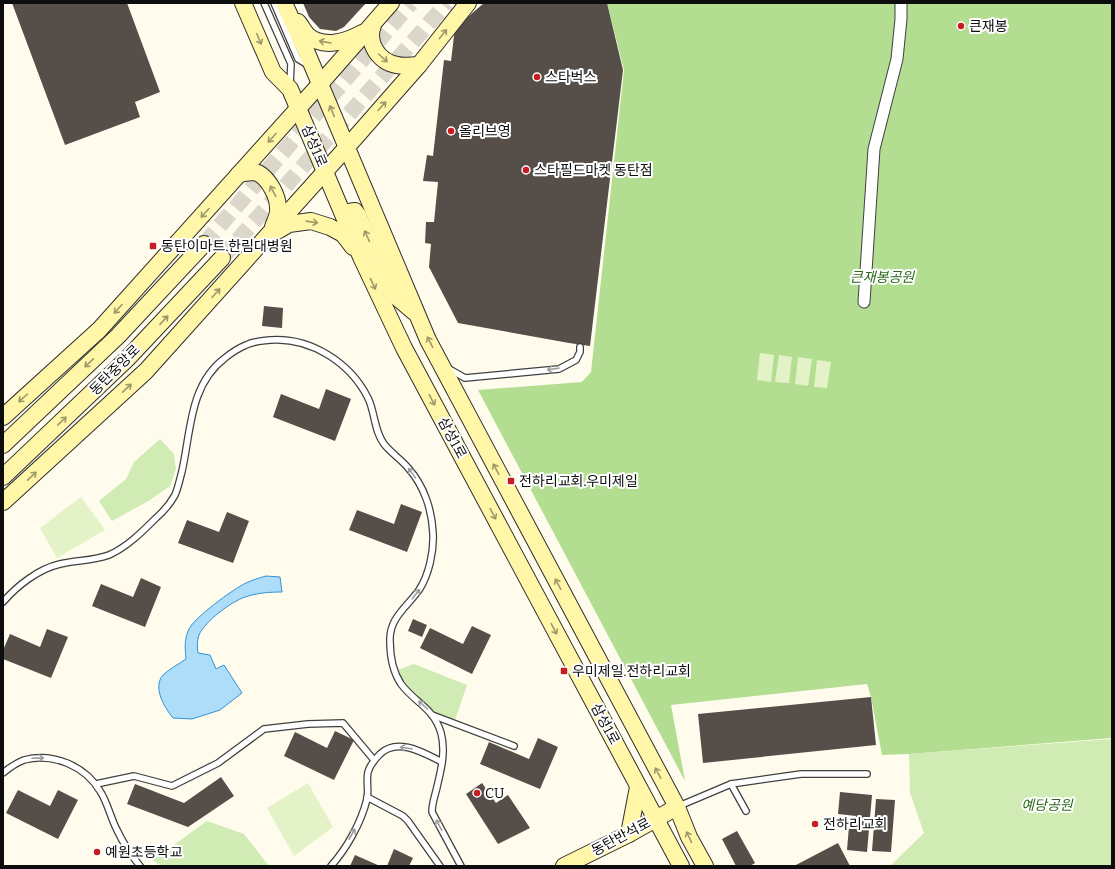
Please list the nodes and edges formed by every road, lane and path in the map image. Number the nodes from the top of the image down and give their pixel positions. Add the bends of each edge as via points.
1 (243, 3) edge
2 (264, 3) edge
3 (391, 3) edge
4 (468, 3) edge
5 (900, 3) edge
6 (282, 4) edge
7 (373, 25) junction
8 (419, 65) junction
9 (320, 84) junction
10 (290, 89) junction
11 (298, 108) junction
12 (347, 147) junction
13 (324, 171) junction
14 (239, 174) junction
15 (346, 220) junction
16 (268, 234) junction
17 (204, 244) tunnel mouth
18 (361, 257) junction
19 (222, 258) tunnel mouth
20 (864, 302) dead end
21 (417, 314) junction
22 (580, 347) dead end
23 (442, 366) junction
24 (3, 417) edge
25 (3, 445) edge
26 (3, 477) edge
27 (3, 502) edge
28 (3, 602) edge
29 (432, 715) junction
30 (514, 746) dead end
31 (374, 760) junction
32 (442, 762) junction
33 (3, 773) edge
34 (867, 774) dead end
35 (96, 784) junction
36 (731, 784) junction
37 (638, 787) junction
38 (367, 797) junction
39 (677, 807) junction
40 (746, 811) dead end
41 (655, 819) junction
42 (630, 834) junction
43 (140, 866) edge
44 (331, 866) edge
45 (440, 866) edge
46 (461, 866) edge
47 (564, 866) edge
48 (681, 866) edge
49 (704, 866) edge

1 -> 10 street, 삼성1로 via 273,72
2 - 10 lane via 291,64
3 - 7 street
8 -> 4 street
5 - 20 street via 897,59 874,149
7 -> 6 street via 348,40 332,43 319,41 308,35
6 - 9 street, 삼성1로
7 -> 8 street via 371,40 374,50 380,57 398,66
7 - 9 street
12 -> 8 street
9 - 11 street
12 -> 9 street, 삼성1로
10 - 11 street, 삼성1로
11 - 13 street, 삼성1로
11 -> 14 street
12 - 13 street
12 - 21 street, 삼성1로
13 - 15 street, 삼성1로
13 - 16 street
16 -> 14 street via 278,210 277,199 267,181 257,173
14 -> 24 street via 99,330
15 - 18 street, 삼성1로
21 -> 15 street via 394,295 355,211 349,212
16 -> 18 street via 289,224 311,221 343,234
27 -> 16 street via 146,371
17 -> 25 street via 118,336
18 -> 37 street, 삼성1로 via 404,348
26 -> 19 street, 동탄중앙로 via 127,359
23 -> 21 street, 삼성1로
22 -> 23 lane via 576,360 559,369 465,378
39 -> 23 street, 삼성1로
29 -> 28 lane via 401,684 393,663 390,641 390,631 396,618 423,583 432,552 431,517 423,490 410,469 384,444 368,399 356,380 335,360 296,341 259,341 247,345 212,370 195,402 185,459 175,495 147,527 124,547 108,555 57,564 38,573 24,582
29 - 30 lane
29 - 32 lane via 439,725 443,739
32 -> 31 lane via 420,751 395,747 382,752
31 - 35 lane via 343,723 308,724 264,729 218,762 172,786 134,776
31 - 38 lane via 368,771
46 -> 32 lane via 432,812
33 -> 35 lane via 23,761 51,758 77,768
34 - 36 lane via 801,774
35 - 43 lane via 122,840
36 - 39 lane
36 - 40 lane
37 - 41 street, 삼성1로
37 - 42 street
44 -> 38 lane via 356,827
38 - 45 lane via 403,816
39 - 41 street, 동탄반석로
49 -> 39 street, 삼성1로
41 - 42 street, 동탄반석로
41 - 48 street, 삼성1로
42 - 47 street, 동탄반석로

